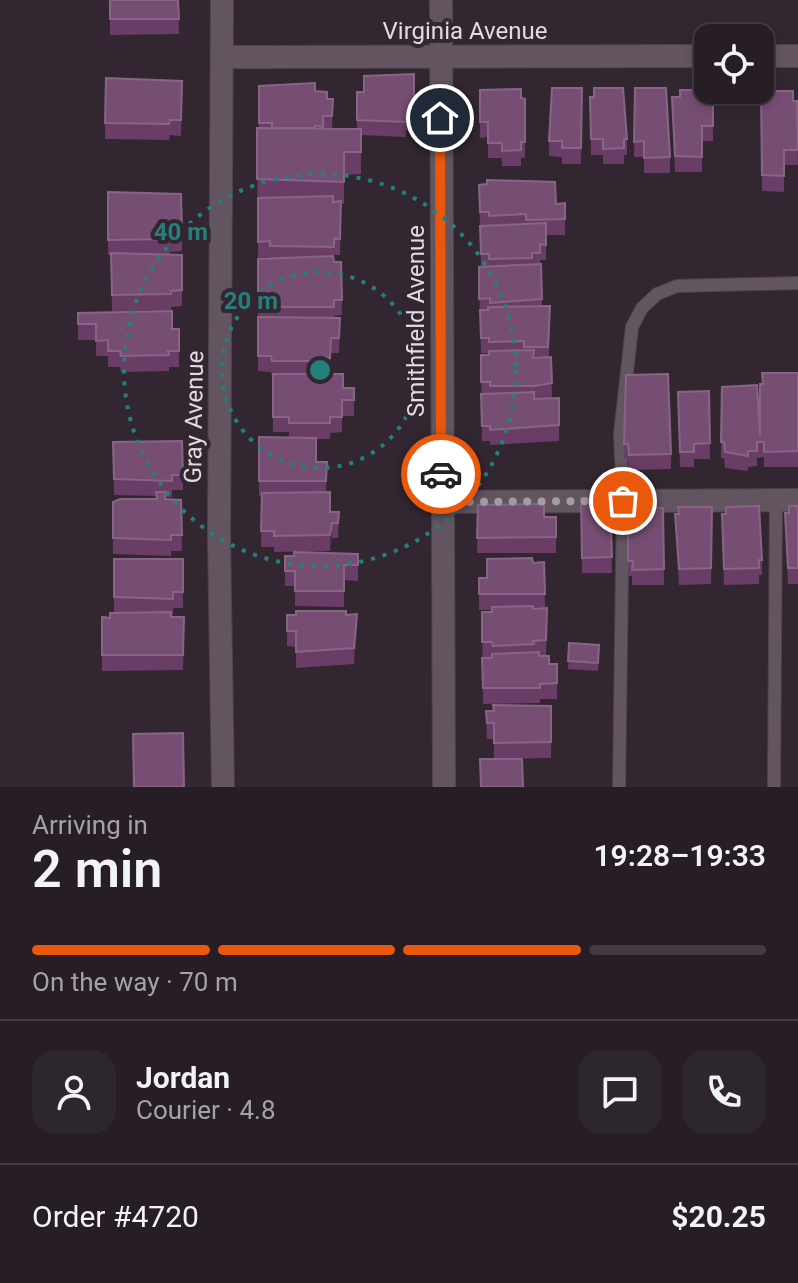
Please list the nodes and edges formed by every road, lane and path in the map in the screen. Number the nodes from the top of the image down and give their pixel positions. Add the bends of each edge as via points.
1 (222, 0) edge
2 (441, 0) edge
3 (694, 56) edge
4 (774, 56) edge
5 (798, 56) edge
6 (222, 57) junction
7 (439, 57) junction
8 (798, 283) edge
9 (787, 500) edge
10 (623, 501) junction
11 (440, 502) junction
12 (223, 787) edge
13 (444, 787) edge
14 (619, 787) edge
15 (774, 787) edge

1 - 6 street, Gray Avenue
2 - 7 street, Smithfield Avenue
3 - 7 street, Virginia Avenue
4 - 5 street
6 - 7 street, Virginia Avenue
6 - 12 street, Gray Avenue
7 - 11 street, Smithfield Avenue
8 - 10 lane via 677,286 642,308 632,327 625,367
9 - 10 street
9 - 15 lane
10 - 11 street
10 - 14 lane
11 - 13 street, Smithfield Avenue

